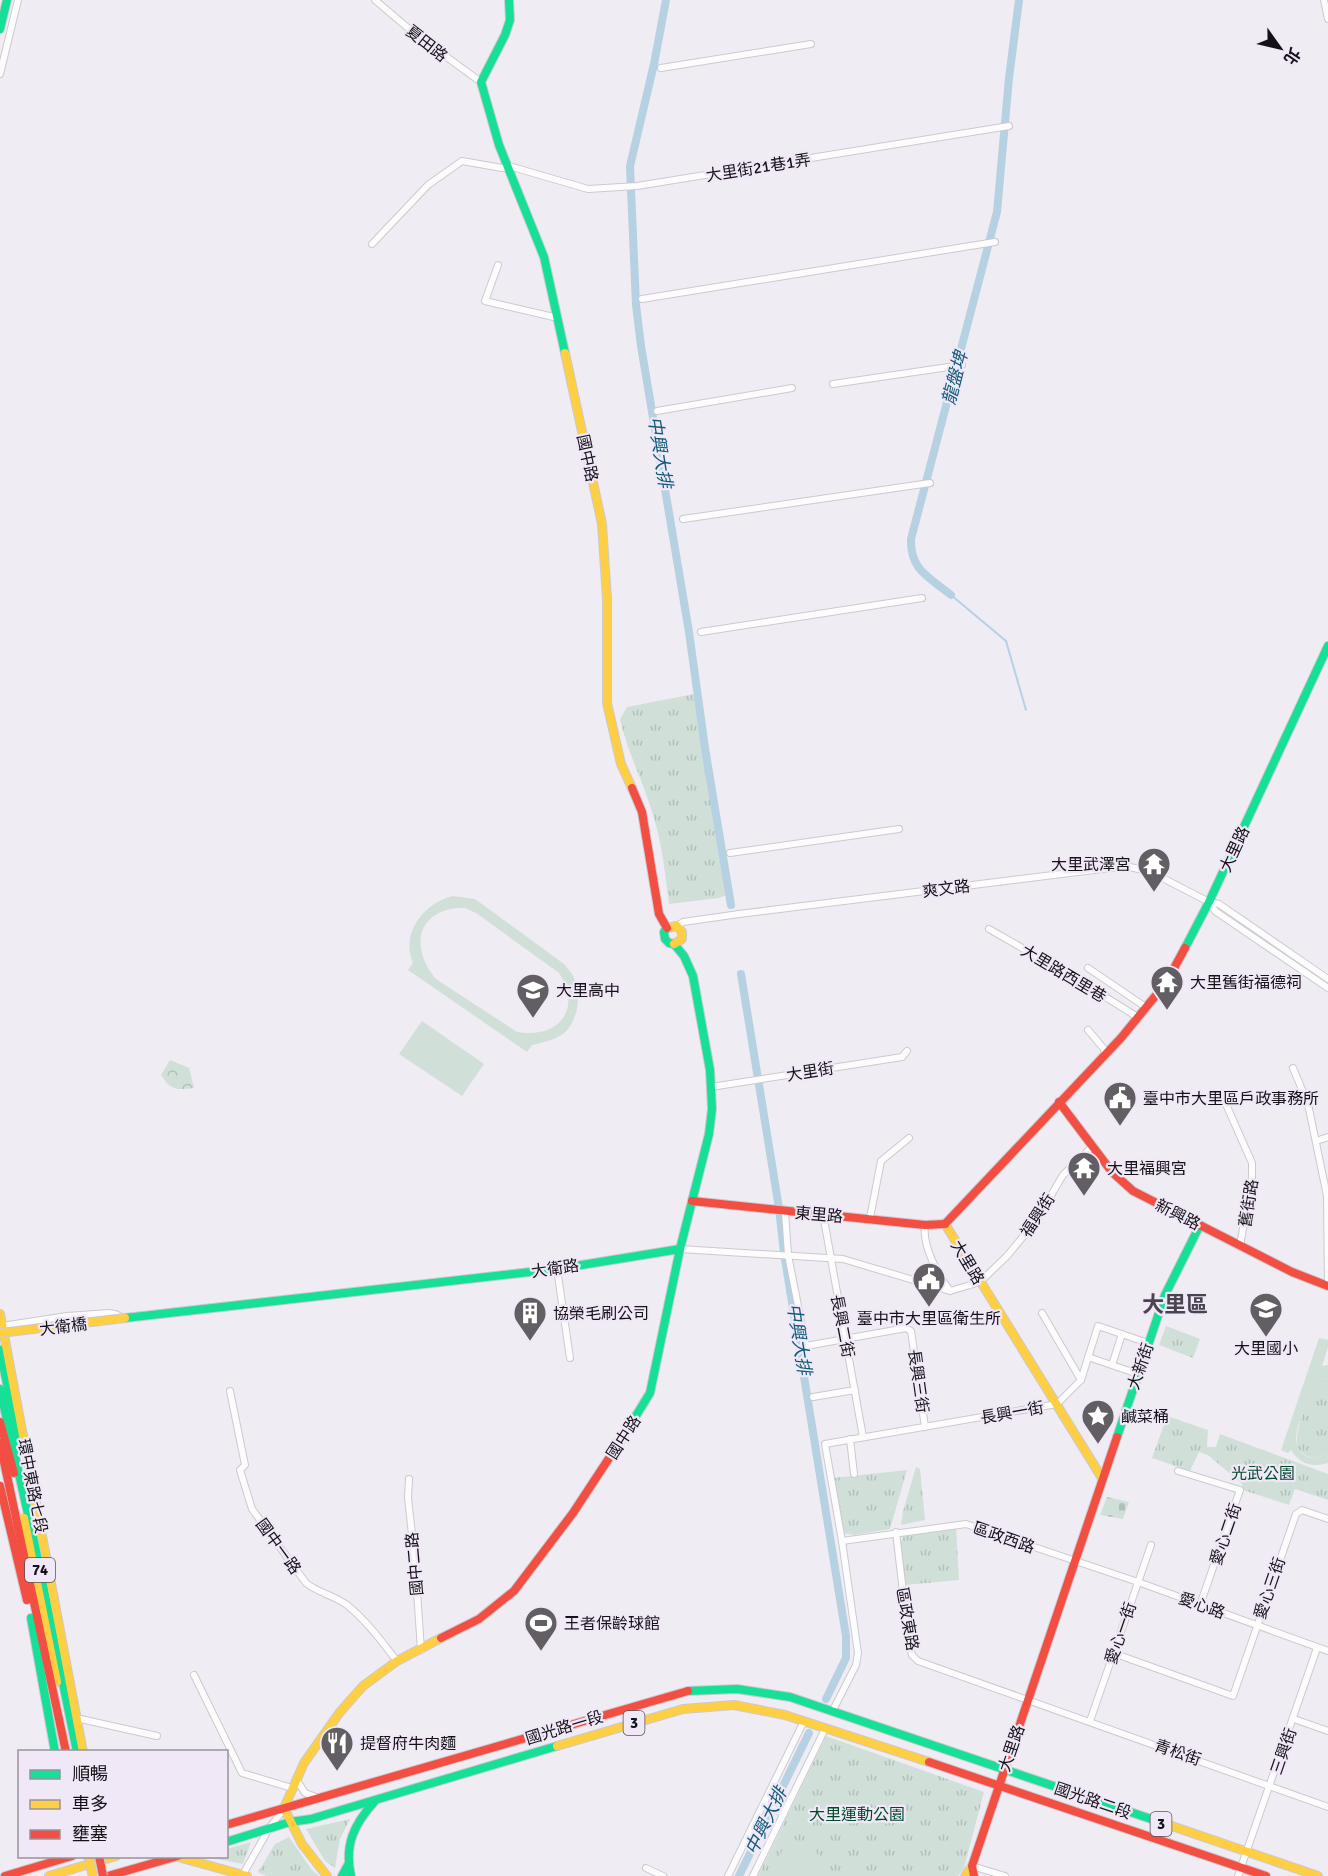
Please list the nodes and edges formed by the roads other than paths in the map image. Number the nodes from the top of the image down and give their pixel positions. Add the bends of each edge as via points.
1 (7, 0) edge
2 (18, 0) edge
3 (375, 0) edge
4 (509, 0) edge
5 (1324, 0) edge
6 (1328, 19) edge
7 (0, 29) edge
8 (811, 44) dead end
9 (661, 68) dead end
10 (0, 74) edge
11 (481, 82) junction
12 (1009, 126) dead end
13 (508, 166) junction
14 (995, 242) dead end
15 (372, 244) dead end
16 (498, 265) dead end
17 (642, 299) dead end
18 (558, 318) junction
19 (962, 365) dead end
20 (833, 384) dead end
21 (792, 388) dead end
22 (657, 411) dead end
23 (930, 483) dead end
24 (683, 519) dead end
25 (922, 598) dead end
26 (701, 632) dead end
27 (1328, 646) edge
28 (899, 829) dead end
29 (730, 853) dead end
30 (1209, 902) junction
31 (677, 926) junction
32 (667, 928) junction
33 (989, 929) dead end
34 (674, 944) junction
35 (1088, 968) dead end
36 (1328, 979) edge
37 (1328, 988) edge
38 (1147, 1008) junction
39 (1138, 1018) junction
40 (1088, 1030) dead end
41 (907, 1051) dead end
42 (1105, 1055) junction
43 (1293, 1068) dead end
44 (711, 1087) junction
45 (1221, 1094) dead end
46 (1059, 1102) junction
47 (1328, 1137) edge
48 (909, 1138) dead end
49 (1316, 1141) junction
50 (1092, 1146) junction
51 (1328, 1196) edge
52 (692, 1201) junction
53 (781, 1210) junction
54 (824, 1214) junction
55 (870, 1218) junction
56 (945, 1224) junction
57 (925, 1225) junction
58 (1200, 1225) junction
59 (1240, 1246) junction
60 (680, 1249) junction
61 (788, 1255) junction
62 (830, 1257) junction
63 (557, 1269) junction
64 (980, 1282) junction
65 (1328, 1286) edge
66 (950, 1291) junction
67 (1042, 1313) dead end
68 (0, 1314) edge
69 (125, 1318) joint
70 (1, 1330) edge
71 (1122, 1334) junction
72 (846, 1340) junction
73 (1148, 1343) junction
74 (0, 1350) edge
75 (1088, 1357) junction
76 (570, 1358) dead end
77 (1112, 1365) junction
78 (1138, 1374) junction
79 (1081, 1380) junction
80 (0, 1389) edge
81 (855, 1390) junction
82 (230, 1391) dead end
83 (813, 1397) dead end
84 (1057, 1404) junction
85 (0, 1422) edge
86 (925, 1427) junction
87 (863, 1437) junction
88 (850, 1439) junction
89 (0, 1443) edge
90 (0, 1464) edge
91 (1178, 1471) dead end
92 (854, 1474) dead end
93 (1102, 1478) junction
94 (409, 1479) dead end
95 (0, 1486) edge
96 (1328, 1519) edge
97 (896, 1532) junction
98 (34, 1541) junction
99 (842, 1541) junction
100 (1150, 1545) dead end
101 (1074, 1562) junction
102 (1138, 1582) junction
103 (1200, 1605) junction
104 (1257, 1625) junction
105 (1317, 1648) junction
106 (421, 1650) junction
107 (1328, 1651) edge
108 (1113, 1653) junction
109 (396, 1661) junction
110 (194, 1675) dead end
111 (1028, 1699) junction
112 (832, 1712) junction
113 (76, 1718) junction
114 (1294, 1719) junction
115 (804, 1721) junction
116 (1090, 1721) junction
117 (825, 1729) junction
118 (1328, 1731) edge
119 (158, 1736) dead end
120 (55, 1750) edge
121 (60, 1750) edge
122 (66, 1750) edge
123 (72, 1750) edge
124 (76, 1750) edge
125 (83, 1750) edge
126 (1004, 1771) junction
127 (296, 1778) junction
128 (999, 1785) junction
129 (1271, 1786) junction
130 (292, 1788) junction
131 (320, 1798) junction
132 (377, 1799) junction
133 (764, 1804) junction
134 (1328, 1807) edge
135 (284, 1808) junction
136 (784, 1814) junction
137 (290, 1821) junction
138 (228, 1824) edge
139 (270, 1827) junction
140 (228, 1841) edge
141 (1247, 1853) junction
142 (70, 1858) edge
143 (97, 1858) edge
144 (174, 1858) edge
145 (181, 1858) edge
146 (82, 1862) edge
147 (348, 1865) junction
148 (972, 1866) junction
149 (646, 1868) dead end
150 (1240, 1872) edge
151 (5, 1876) edge
152 (49, 1876) edge
153 (93, 1876) edge
154 (104, 1876) edge
155 (244, 1876) edge
156 (327, 1876) edge
157 (342, 1876) edge
158 (351, 1876) edge
159 (663, 1876) edge
160 (728, 1876) edge
161 (753, 1876) edge
162 (965, 1876) edge
163 (974, 1876) edge
164 (1005, 1876) edge
165 (1266, 1876) edge
166 (1318, 1876) edge

1 - 7 main road
2 - 10 street
3 - 11 street, 夏田路
4 - 11 main road via 510,20 505,35
5 - 6 street
8 - 9 street
11 - 13 main road, 國中路
12 - 13 street, 大里街21巷1弄 via 637,186 588,189
13 - 15 street, 大里街21巷1弄 via 462,161 428,185
13 - 18 main road, 國中路 via 544,257
14 - 17 street
16 - 18 street via 485,301
18 - 32 main road, 國中路 via 602,524 608,599 607,703 621,764 642,812 659,914
19 - 20 street
21 - 22 street
23 - 24 street
25 - 26 street
27 - 30 main road, 大里路
28 - 29 street
30 - 31 street, 爽文路 via 1151,872 1126,866 739,914
30 - 36 street, 爽文路 via 1220,904
30 - 37 street, 爽文路 via 1215,911
30 - 38 main road, 大里路 via 1166,983
31 - 32 main road
31 - 34 main road via 683,935
32 - 34 main road, 國中路 via 664,939
33 - 39 street, 大里路西里巷
34 - 44 main road, 國中路 via 693,976
35 - 38 street
38 - 39 main road, 大里路
39 - 42 main road, 大里路
40 - 42 street
41 - 44 street, 大里街 via 902,1057
42 - 46 main road, 大里路
43 - 49 street via 1308,1104
44 - 52 main road, 國中路 via 709,1134
45 - 59 street, 舊街路 via 1252,1163
46 - 50 main road, 新興路
46 - 56 main road, 大里路
47 - 49 street
48 - 55 street via 881,1161
49 - 51 street
50 - 58 main road, 新興路 via 1129,1188
50 - 64 street, 福興街 via 1063,1174 1024,1236
51 - 65 street
52 - 53 main road, 東里路
52 - 60 main road, 國中路
53 - 54 main road, 東里路
53 - 61 street
54 - 55 main road, 東里路
54 - 62 street, 長興二街
55 - 57 main road, 東里路
56 - 57 main road, 東里路
56 - 64 main road, 大里路
57 - 66 street via 932,1257
58 - 59 main road, 新興路
58 - 73 main road, 大新街 via 1168,1288
59 - 65 main road, 新興路
60 - 61 street, 大衛路
60 - 63 main road, 大衛路
60 - 106 main road, 國中路 via 652,1386 619,1444 514,1591 478,1619
61 - 62 street, 大衛路
61 - 72 street via 806,1346
62 - 66 street, 大衛路
62 - 72 street, 長興二街
63 - 69 main road, 大衛路
63 - 76 street
64 - 66 street
64 - 84 main road, 大里路
67 - 79 street
68 - 70 main road, 環中東路七段
69 - 70 main road, 大衛橋, bridge
70 - 113 main road, 環中東路七段
71 - 73 street, 長興一街
71 - 75 street, 長興一街 via 1098,1326
71 - 77 street
72 - 81 street, 長興二街
72 - 86 street, 長興三街 via 909,1329
73 - 78 main road, 大新街
74 - 98 main road via 33,1511
75 - 77 street
75 - 79 street, 長興一街
77 - 78 street
78 - 93 main road, 大新街
79 - 84 street, 長興一街
80 - 98 main road, 74
81 - 83 street
81 - 87 street, 長興二街
82 - 109 street, 國中一路 via 245,1465 240,1470 252,1509 306,1583 347,1605
84 - 86 street, 長興一街
84 - 93 main road, 大里路
85 - 123 main road, 環中東路七段
86 - 87 street, 長興一街
87 - 88 street, 長興一街
88 - 92 street
88 - 99 street, 長興一街 via 825,1444
89 - 122 main road, 74
90 - 121 main road, 環中東路七段
91 - 103 street, 愛心二街 via 1240,1490
93 - 101 main road, 大里路
94 - 106 street, 國中二路
95 - 120 main road via 29,1608
96 - 104 street, 愛心三街 via 1302,1510 1296,1514
97 - 99 street, 區政西路
97 - 101 street, 區政西路 via 966,1524
97 - 111 street, 區政東路 via 912,1655 918,1661
98 - 124 main road, 74
99 - 112 street via 858,1653
100 - 102 street, 愛心一街
101 - 102 street, 愛心路
101 - 111 main road, 大里路
102 - 103 street, 愛心路
102 - 108 street, 愛心一街
103 - 104 street, 愛心路
104 - 105 street, 愛心路
104 - 108 street, 愛心三街 via 1233,1696
105 - 107 street, 愛心路
105 - 114 street, 三興街
106 - 109 main road, 國中路
108 - 116 street, 愛心一街
109 - 127 main road, 國中路 via 350,1700
110 - 130 street via 242,1773
111 - 116 street, 青松街
111 - 126 main road, 大里路
112 - 126 main road, 國光路一段 / 3
112 - 131 main road, 國光路一段 / 3 via 751,1689 722,1687 684,1692
113 - 119 street
113 - 125 main road, 環中東路七段
114 - 118 street
114 - 129 street, 三興街
115 - 117 main road, 國光路一段 / 3
115 - 132 main road, 國光路一段 / 3 via 740,1706 683,1709
115 - 133 street
116 - 129 street, 青松街
117 - 128 main road, 國光路一段 / 3
117 - 136 street
126 - 128 main road, 大里路
126 - 141 main road, 國光路二段 / 3
127 - 130 main road, 國中路
127 - 131 street via 305,1792
128 - 148 main road, 大里路
128 - 150 main road, 國光路二段 / 3
129 - 134 street, 青松街
129 - 141 street, 三興街
130 - 135 main road, 國中路
131 - 135 main road, 國光路一段 / 3
132 - 137 main road, 國光路一段 / 3
132 - 147 main road via 351,1834
133 - 136 street
133 - 160 street
135 - 137 main road
135 - 138 main road, 國光路一段 / 3
135 - 139 street
136 - 161 street
137 - 139 main road, 國光路一段 / 3
137 - 156 main road
139 - 140 main road, 國光路一段 / 3
139 - 155 street
141 - 150 street, 三興街
141 - 166 main road, 國光路二段 / 3
142 - 151 main road
143 - 146 main road
143 - 153 main road, bridge
143 - 154 main road, bridge
144 - 154 main road
145 - 155 main road
146 - 152 main road
147 - 157 main road
147 - 158 main road
148 - 162 main road
148 - 163 main road, 大里路
148 - 164 street
149 - 159 street
150 - 165 main road, 國光路二段 / 3

